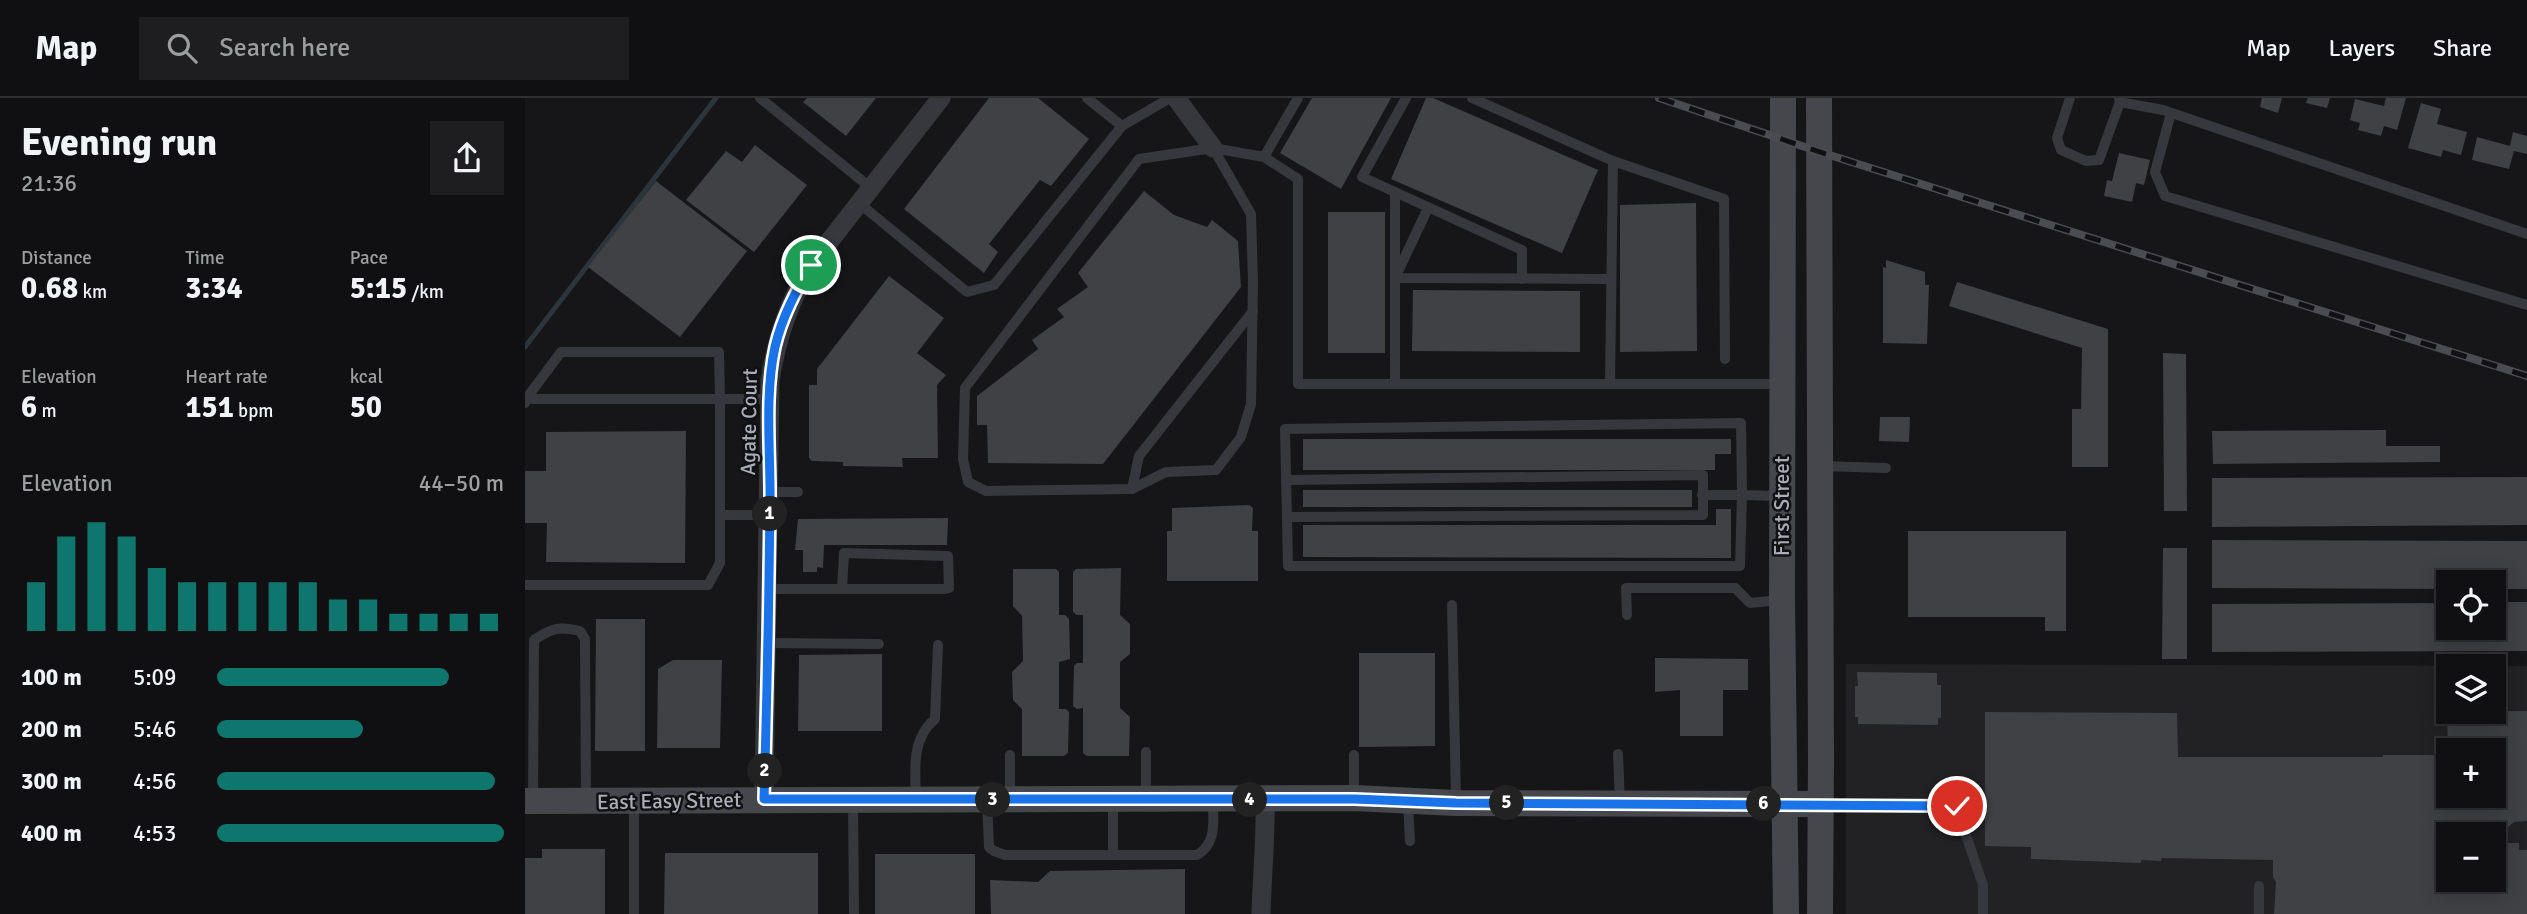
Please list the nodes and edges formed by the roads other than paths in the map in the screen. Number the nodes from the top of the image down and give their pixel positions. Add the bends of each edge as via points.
1 (759, 98) edge
2 (941, 98) edge
3 (1087, 98) edge
4 (1170, 98) edge
5 (1176, 98) edge
6 (1298, 98) edge
7 (1406, 98) edge
8 (1472, 98) edge
9 (1783, 98) edge
10 (1819, 98) edge
11 (2070, 98) edge
12 (2120, 100) edge
13 (2171, 113) junction
14 (1122, 126) junction
15 (1213, 148) junction
16 (1264, 157) junction
17 (1613, 161) junction
18 (1395, 192) junction
19 (865, 196) junction
20 (1428, 208) junction
21 (2527, 234) edge
22 (1395, 278) junction
23 (1522, 279) junction
24 (1611, 279) junction
25 (2527, 305) edge
26 (1253, 311) junction
27 (1725, 359) dead end
28 (1395, 384) junction
29 (1610, 384) junction
30 (1783, 384) junction
31 (720, 399) junction
32 (770, 399) junction
33 (526, 401) edge
34 (1821, 466) junction
35 (1886, 468) dead end
36 (1286, 480) junction
37 (1132, 489) junction
38 (770, 492) junction
39 (798, 492) dead end
40 (1702, 495) junction
41 (1742, 495) junction
42 (1783, 496) junction
43 (721, 515) junction
44 (770, 515) junction
45 (1287, 517) junction
46 (525, 585) edge
47 (769, 589) junction
48 (842, 589) junction
49 (1782, 600) junction
50 (1453, 605) dead end
51 (1627, 615) dead end
52 (768, 643) junction
53 (879, 644) dead end
54 (938, 645) dead end
55 (1146, 752) dead end
56 (1618, 754) dead end
57 (1010, 755) dead end
58 (1354, 755) dead end
59 (764, 799) junction
60 (853, 799) junction
61 (1354, 799) junction
62 (916, 800) junction
63 (998, 800) junction
64 (1114, 800) junction
65 (1146, 800) junction
66 (1213, 800) junction
67 (1265, 800) junction
68 (1408, 800) junction
69 (529, 801) edge
70 (586, 802) junction
71 (634, 802) junction
72 (1456, 803) junction
73 (1620, 803) junction
74 (1783, 804) junction
75 (1821, 804) junction
76 (1410, 841) dead end
77 (1113, 855) junction
78 (2259, 886) dead end
79 (634, 914) edge
80 (853, 914) edge
81 (1261, 914) edge
82 (1786, 914) edge
83 (1819, 914) edge
84 (1983, 914) edge
85 (2259, 914) edge

1 - 19 lane
2 - 19 street, Agate Court
3 - 14 lane
4 - 14 lane
5 - 15 street
6 - 16 lane
7 - 18 lane via 1362,177
8 - 17 lane
9 - 30 main road, First Street
10 - 34 main road, First Street
11 - 12 lane via 2057,138 2061,150 2086,161 2099,160
12 - 13 lane
13 - 21 lane
13 - 25 lane via 2155,172 2165,196
14 - 19 lane via 993,285 967,292
15 - 16 lane
15 - 26 lane via 1251,214
15 - 37 lane via 1139,159 965,388 963,459 968,482 986,491
16 - 28 lane via 1297,179 1299,384
17 - 24 lane
17 - 27 lane via 1724,199
18 - 20 lane
18 - 22 lane
19 - 32 street, Agate Court via 795,293 775,349
20 - 22 lane
20 - 23 lane via 1522,250
22 - 23 lane
22 - 28 lane
23 - 24 lane
24 - 29 lane
26 - 37 lane via 1139,456
26 - 37 lane via 1251,404 1241,437 1216,470 1166,472
28 - 29 lane
29 - 30 lane
30 - 42 main road, First Street
31 - 32 lane
31 - 33 lane
31 - 33 lane via 719,352 561,352
31 - 43 lane
32 - 38 street, Agate Court
34 - 35 lane
34 - 75 main road, First Street
36 - 40 lane via 1703,475
36 - 41 lane via 1285,429 1741,423
36 - 45 lane
38 - 39 lane
38 - 44 street, Agate Court
40 - 41 lane
40 - 45 lane via 1703,515
41 - 42 lane
41 - 45 lane via 1740,566 1288,566
42 - 49 main road, First Street
43 - 44 lane
43 - 46 lane via 720,563 708,585
44 - 47 street, Agate Court
47 - 48 lane
47 - 52 street, Agate Court
48 - 48 lane via 946,589 948,556 844,553
49 - 51 lane via 1750,603 1735,588 1626,587
49 - 74 main road, First Street
50 - 72 lane
52 - 53 lane
52 - 59 street, Agate Court
54 - 62 lane via 935,719 923,729 914,761
55 - 65 lane
56 - 73 lane
57 - 63 lane
58 - 61 lane
59 - 60 main road, East Easy Street
59 - 71 main road, East Easy Street
60 - 62 main road, East Easy Street
60 - 80 lane
61 - 67 main road, East Easy Street
61 - 68 main road, East Easy Street
62 - 63 main road, East Easy Street
63 - 64 main road, East Easy Street
63 - 77 lane via 988,840 994,852
64 - 65 main road, East Easy Street
64 - 77 lane
65 - 66 main road, East Easy Street
66 - 67 main road, East Easy Street
66 - 77 lane via 1211,842 1197,855
67 - 81 street
68 - 72 main road, East Easy Street
68 - 76 lane
69 - 70 main road, East Easy Street
69 - 70 lane via 534,640 562,627 580,631 585,639
70 - 71 main road, East Easy Street
71 - 79 lane
72 - 73 main road, East Easy Street
73 - 74 main road, East Easy Street
74 - 75 main road, East Easy Street
74 - 82 main road, First Street
75 - 83 main road, First Street
75 - 84 lane via 1957,806 1983,885
78 - 85 lane

